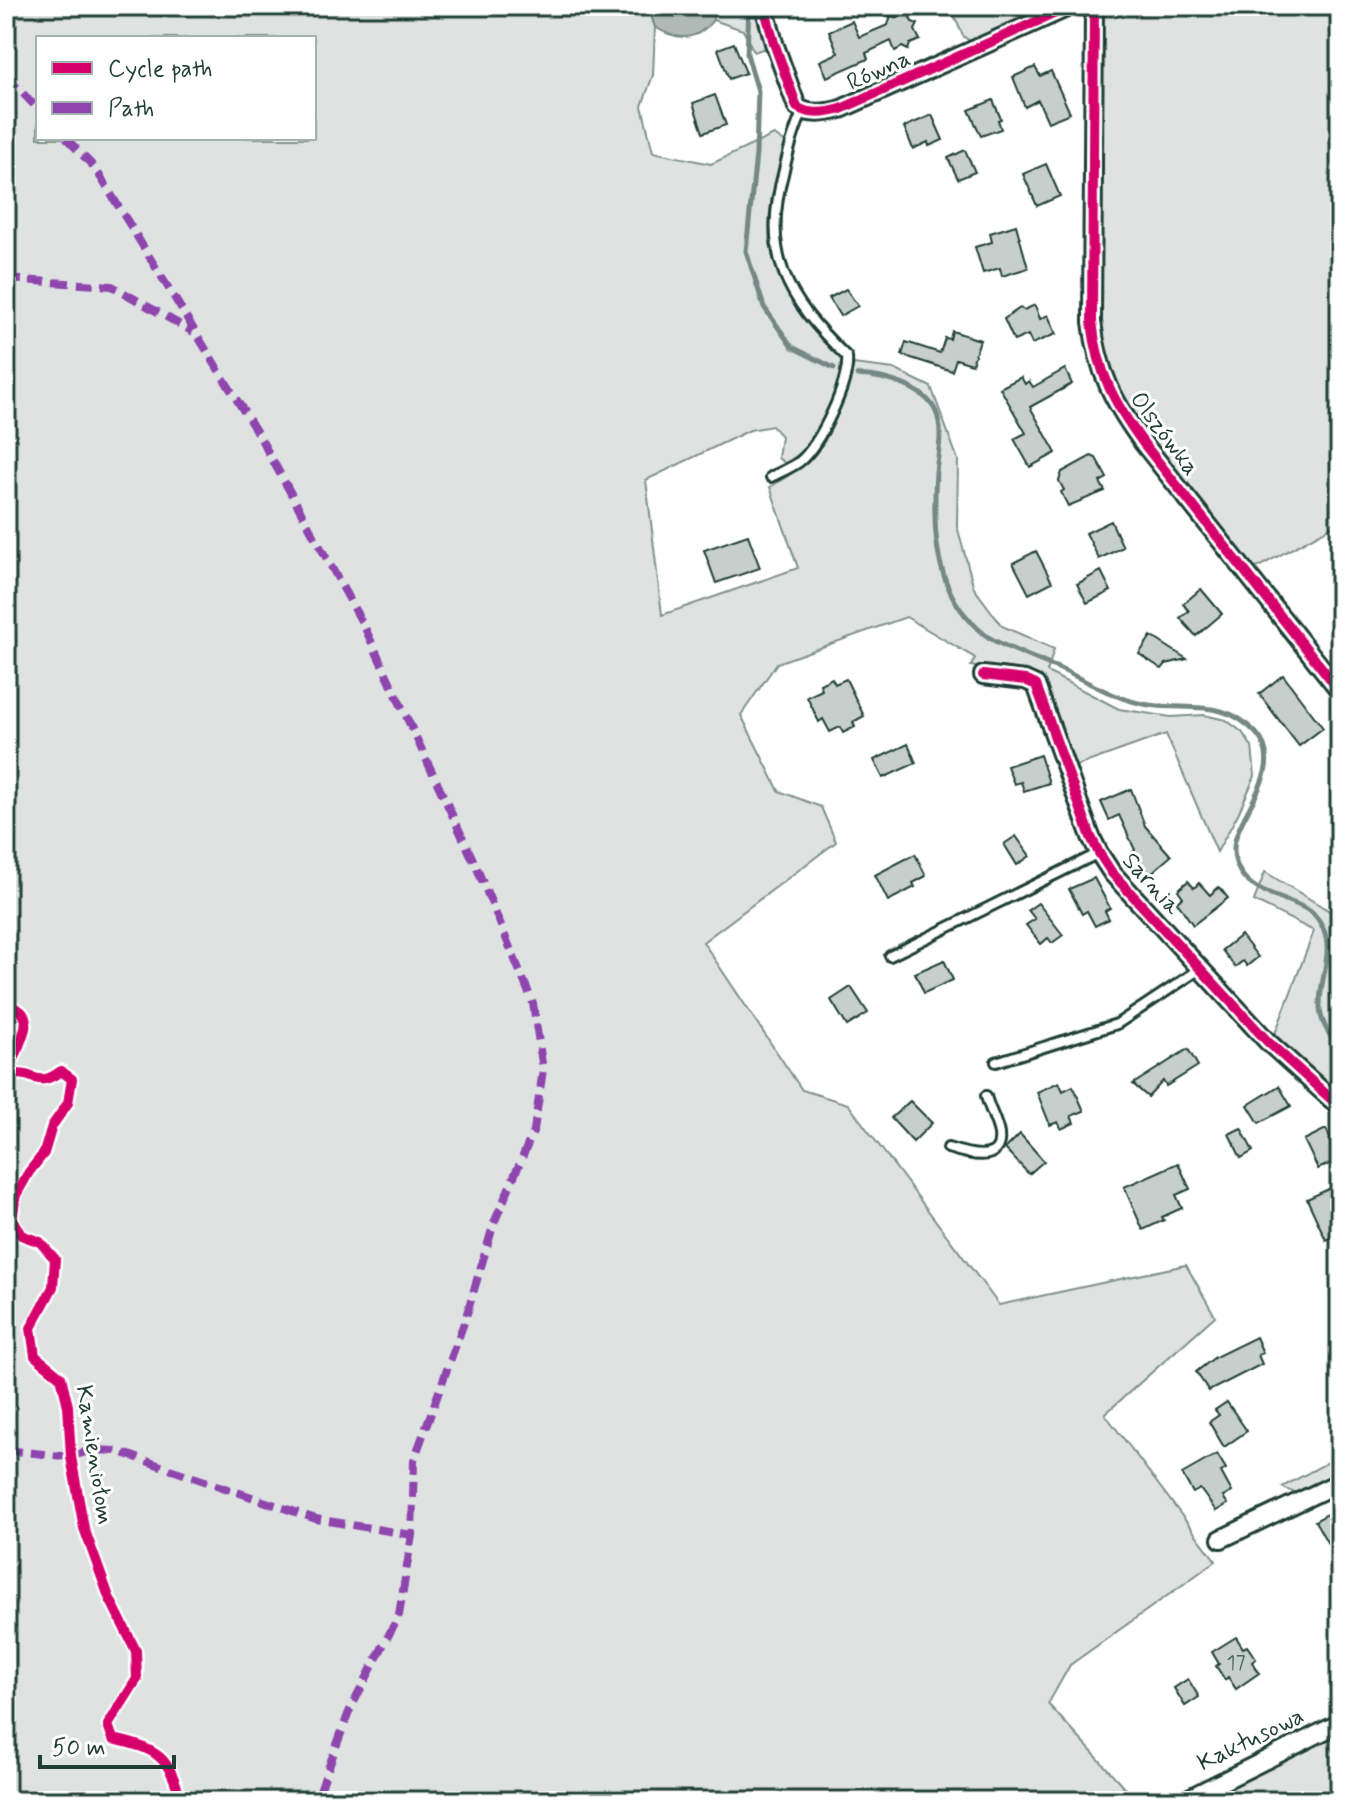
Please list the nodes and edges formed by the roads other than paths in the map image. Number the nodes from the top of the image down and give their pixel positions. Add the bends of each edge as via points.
1 (764, 6) edge
2 (1071, 6) edge
3 (1094, 6) edge
4 (803, 111) junction
5 (771, 477) dead end
6 (983, 675) dead end
7 (1340, 691) edge
8 (1099, 853) junction
9 (890, 956) dead end
10 (1201, 968) junction
11 (996, 1062) dead end
12 (986, 1096) dead end
13 (1340, 1107) edge
14 (948, 1148) dead end
15 (1340, 1482) edge
16 (1221, 1539) dead end
17 (1340, 1723) edge
18 (1183, 1801) edge

1 - 4 street via 793,100
2 - 4 street, Równa via 841,109
3 - 7 street, Olszówka via 1092,322 1106,384 1144,444
4 - 5 lane via 776,206 775,248 790,287 848,364 818,443 798,463
6 - 8 street, Sarnia via 1036,685
8 - 9 lane
8 - 10 street, Sarnia
10 - 11 lane via 1117,1024
10 - 13 street, Sarnia via 1268,1042
12 - 14 lane via 999,1134 996,1148 975,1156
15 - 16 street
17 - 18 street, Kaktusowa

